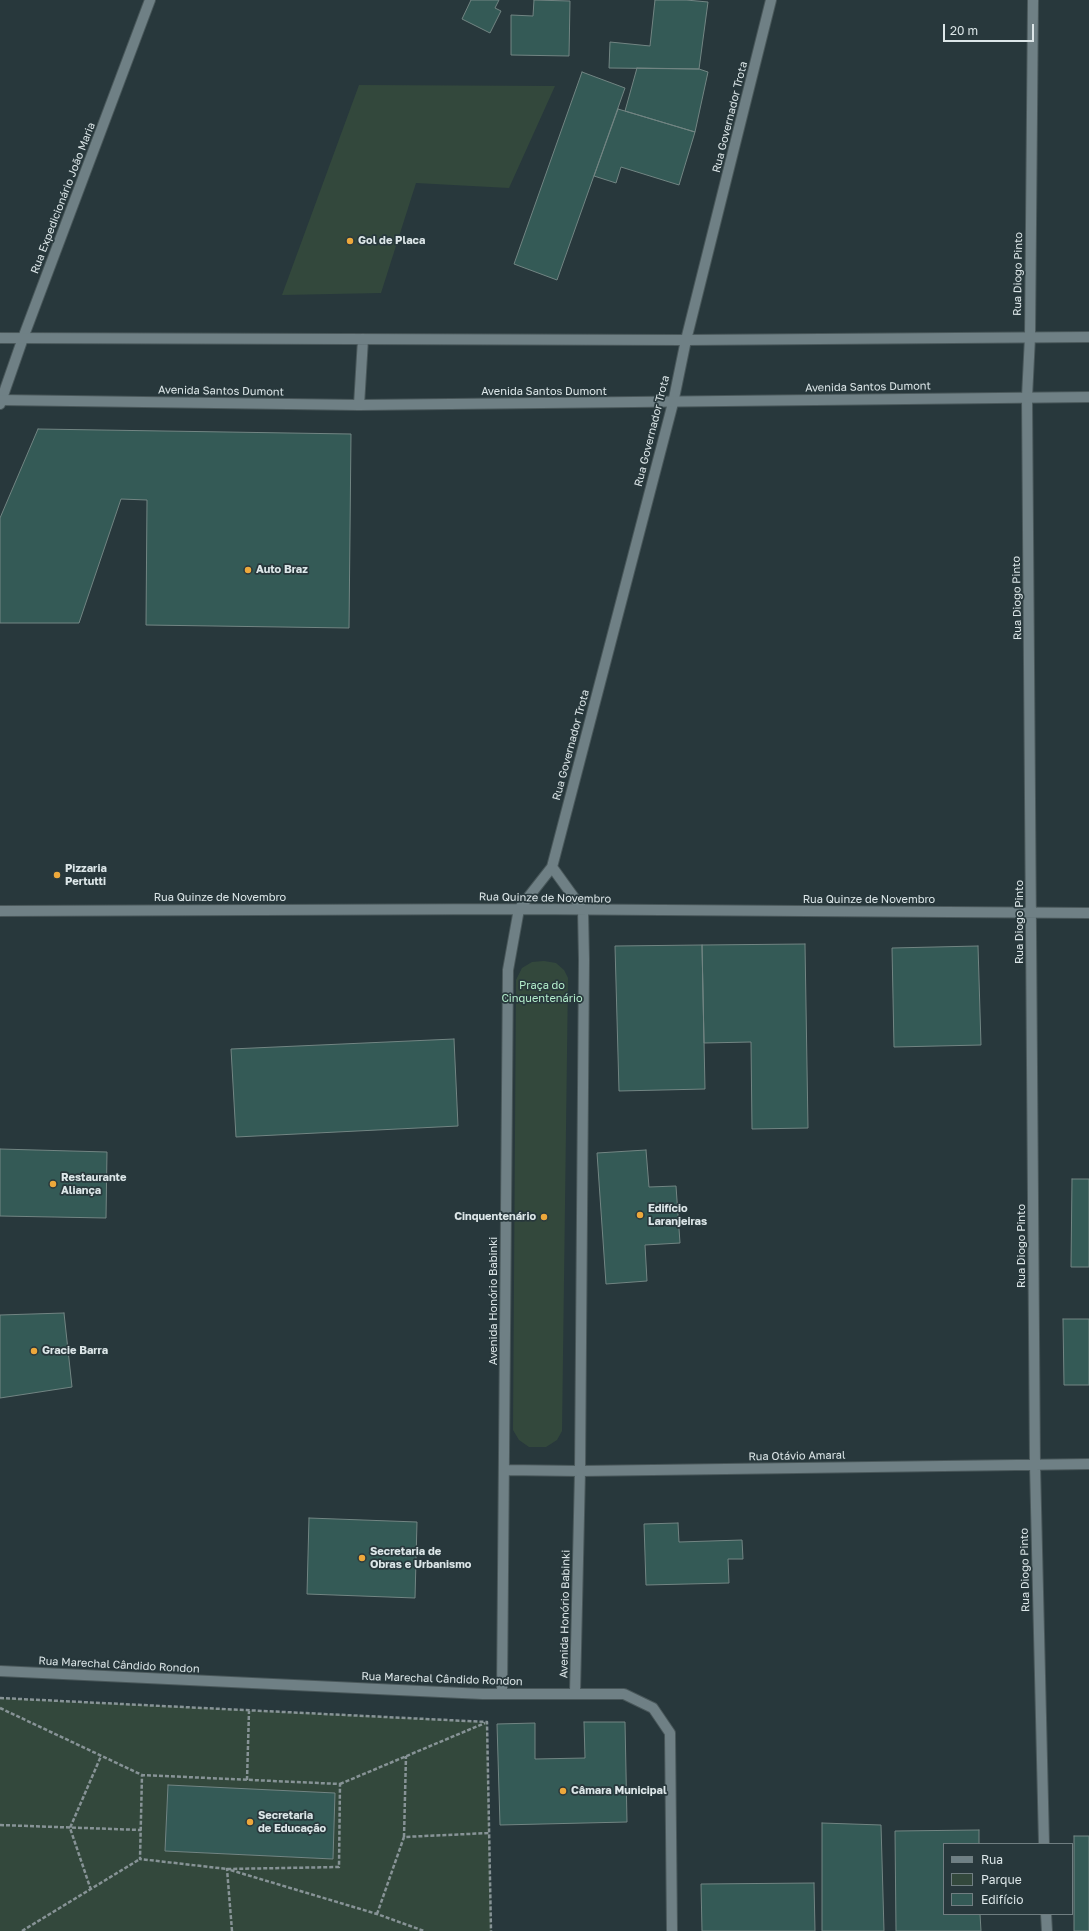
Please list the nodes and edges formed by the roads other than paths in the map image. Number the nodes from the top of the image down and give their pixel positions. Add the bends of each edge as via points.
1 (150, 0) edge
2 (771, 0) edge
3 (1033, 0) edge
4 (1030, 337) junction
5 (1089, 337) edge
6 (0, 338) edge
7 (22, 338) junction
8 (363, 339) junction
9 (686, 340) junction
10 (1027, 397) junction
11 (1089, 397) edge
12 (0, 401) edge
13 (673, 403) junction
14 (359, 405) junction
15 (552, 867) junction
16 (519, 909) junction
17 (583, 910) junction
18 (0, 911) edge
19 (1032, 913) junction
20 (1089, 913) edge
21 (1089, 1464) edge
22 (1035, 1465) junction
23 (505, 1470) junction
24 (580, 1471) junction
25 (0, 1671) edge
26 (575, 1693) junction
27 (502, 1694) junction
28 (1044, 1843) edge
29 (1046, 1915) edge
30 (672, 1931) edge
31 (1047, 1931) edge

1 - 7 street, Rua Expedicionário João Maria
2 - 9 street, Rua Governador Trota
3 - 4 street, Rua Diogo Pinto
4 - 5 street
4 - 9 street
4 - 10 street, Rua Diogo Pinto
6 - 7 street
7 - 8 street
7 - 12 street, Rua Expedicionário João Maria
8 - 9 street
8 - 14 street
9 - 13 street, Rua Governador Trota
10 - 11 street, Avenida Santos Dumont
10 - 13 street, Avenida Santos Dumont
10 - 19 street, Rua Diogo Pinto
12 - 14 street, Avenida Santos Dumont
13 - 14 street, Avenida Santos Dumont
13 - 15 street, Rua Governador Trota
15 - 16 street, Rua Governador Trota
15 - 17 street
16 - 17 street, Rua Quinze de Novembro
16 - 18 street, Rua Quinze de Novembro
16 - 23 street, Avenida Honório Babinki via 508,970
17 - 19 street, Rua Quinze de Novembro
17 - 24 street, Avenida Honório Babinki
19 - 20 street, Rua Quinze de Novembro
19 - 22 street, Rua Diogo Pinto
21 - 22 street, Rua Otávio Amaral
22 - 24 street, Rua Otávio Amaral
22 - 28 street, Rua Diogo Pinto
23 - 24 street, Rua Otávio Amaral
23 - 27 street, Avenida Honório Babinki
24 - 26 street, Avenida Honório Babinki
25 - 27 street, Rua Marechal Cândido Rondon
26 - 27 street, Rua Marechal Cândido Rondon
26 - 30 street, Rua Marechal Cândido Rondon via 624,1694 653,1708 670,1732
29 - 31 street

